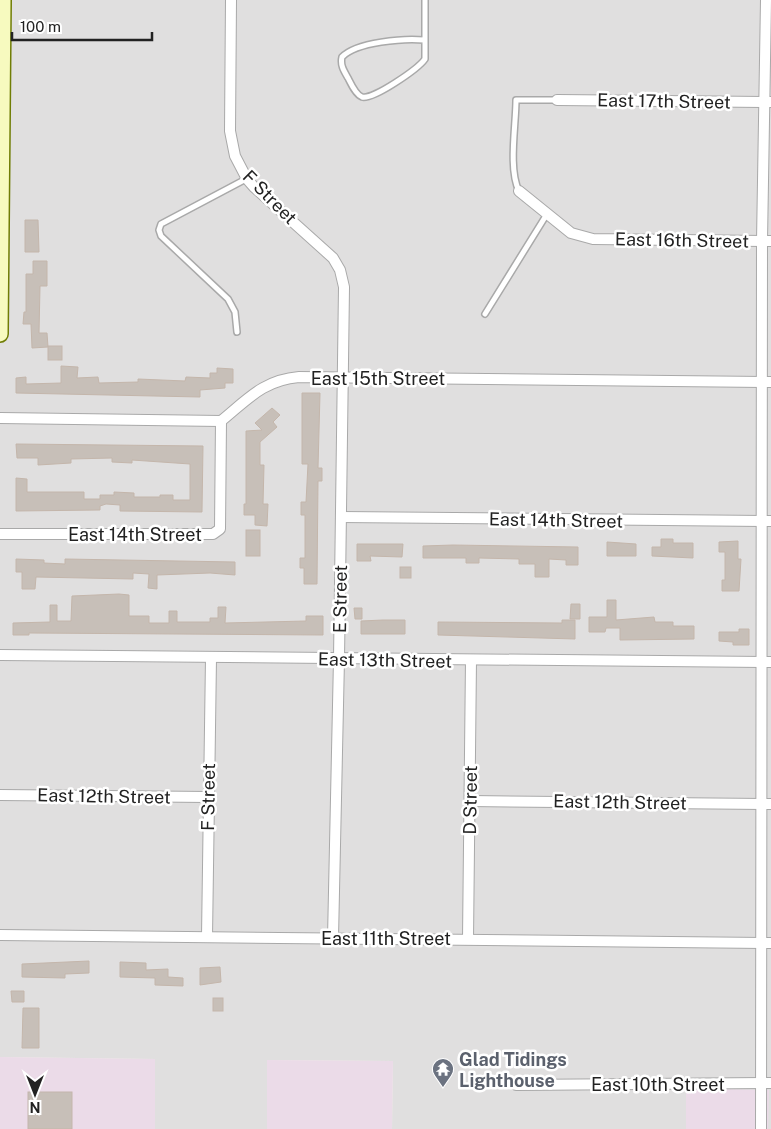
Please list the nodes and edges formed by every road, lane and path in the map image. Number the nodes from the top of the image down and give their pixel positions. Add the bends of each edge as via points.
1 (3, 0) edge
2 (231, 0) edge
3 (425, 0) edge
4 (766, 0) edge
5 (424, 40) junction
6 (1, 81) edge
7 (557, 100) joint
8 (768, 102) edge
9 (1, 168) edge
10 (247, 179) junction
11 (520, 191) joint
12 (547, 214) junction
13 (767, 241) edge
14 (1, 252) edge
15 (485, 314) dead end
16 (237, 332) dead end
17 (0, 334) edge
18 (343, 379) junction
19 (767, 382) edge
20 (0, 418) edge
21 (220, 421) junction
22 (341, 517) junction
23 (767, 521) edge
24 (0, 534) edge
25 (0, 655) edge
26 (210, 658) junction
27 (340, 659) junction
28 (471, 660) junction
29 (766, 662) edge
30 (0, 795) edge
31 (208, 797) junction
32 (470, 800) junction
33 (766, 804) edge
34 (0, 935) edge
35 (207, 937) junction
36 (333, 938) junction
37 (468, 939) junction
38 (760, 943) junction
39 (771, 943) edge
40 (766, 1084) edge
41 (516, 1085) dead end
42 (761, 1129) edge

1 - 6 main road
2 - 10 street, F Street via 230,131 235,156
3 - 5 lane
4 - 8 street
5 - 5 lane via 423,63 368,97 360,96 342,67 342,56 348,52 373,44
6 - 9 main road
7 - 8 street, East 17th Street
7 - 11 lane via 516,100 514,170 515,183
8 - 13 street
9 - 14 main road
10 - 16 lane via 161,224 158,230 228,299 235,312
10 - 18 street, F Street via 333,258 340,270 344,286
11 - 12 street, East 16th Street
12 - 13 street, East 16th Street via 571,233 593,239
12 - 15 lane
13 - 19 street
14 - 17 main road
18 - 19 street, East 15th Street
18 - 21 street, East 15th Street via 283,378 261,387
18 - 22 street, E Street
19 - 23 street
20 - 21 street
21 - 24 street, East 14th Street via 220,529 213,534
22 - 23 street, East 14th Street
22 - 27 street, E Street
23 - 29 street
25 - 26 street, East 13th Street
26 - 27 street, East 13th Street
26 - 31 street, F Street
27 - 28 street, East 13th Street
27 - 36 street, E Street
28 - 29 street, East 13th Street
28 - 32 street, D Street
29 - 33 street
30 - 31 street, East 12th Street
31 - 35 street, F Street
32 - 33 street, East 12th Street
32 - 37 street, D Street
33 - 38 street
34 - 35 street, East 11th Street
35 - 36 street, East 11th Street
36 - 37 street, East 11th Street
37 - 38 street, East 11th Street
38 - 39 street, East 11th Street
38 - 40 street
40 - 41 street, East 10th Street
40 - 42 street

